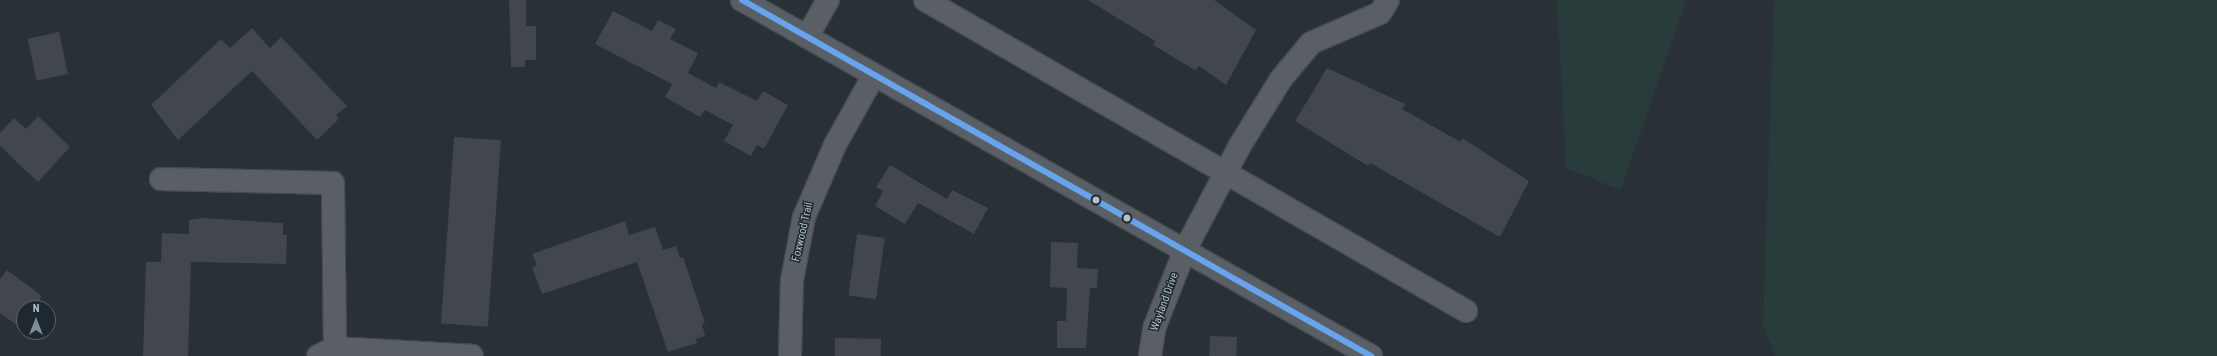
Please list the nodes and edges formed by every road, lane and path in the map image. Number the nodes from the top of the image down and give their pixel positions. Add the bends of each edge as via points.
1 (742, 0) edge
2 (828, 0) edge
3 (924, 0) edge
4 (1388, 0) edge
5 (807, 37) junction
6 (874, 75) junction
7 (1225, 174) junction
8 (161, 179) dead end
9 (1185, 250) junction
10 (1466, 311) dead end
11 (327, 352) edge
12 (472, 356) edge
13 (790, 356) edge
14 (1150, 356) edge
15 (1371, 356) edge

1 - 5 street
2 - 5 street
3 - 7 street
4 - 7 street, Wayland Drive via 1380,13 1310,43 1297,55
5 - 6 street
6 - 9 street
6 - 13 street, Foxwood Trail via 835,145 804,217 792,280
7 - 9 street, Wayland Drive
7 - 10 street
8 - 11 street via 333,183
9 - 14 street, Wayland Drive via 1155,326
9 - 15 street
11 - 12 street

